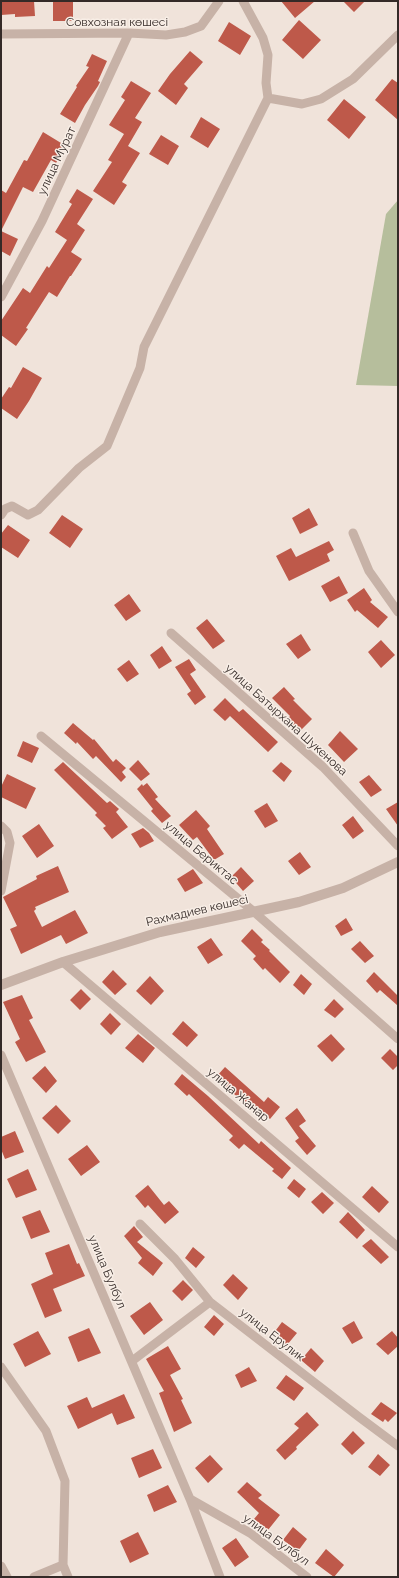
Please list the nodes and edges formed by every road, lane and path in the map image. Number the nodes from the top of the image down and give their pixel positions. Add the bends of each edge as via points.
1 (220, 1) edge
2 (242, 1) edge
3 (130, 33) junction
4 (1, 34) edge
5 (398, 35) edge
6 (268, 98) junction
7 (1, 296) edge
8 (1, 515) edge
9 (353, 533) dead end
10 (398, 612) edge
11 (171, 633) dead end
12 (40, 736) dead end
13 (1, 826) edge
14 (398, 846) edge
15 (398, 862) edge
16 (1, 891) edge
17 (253, 911) junction
18 (63, 962) junction
19 (1, 985) edge
20 (398, 1039) edge
21 (1, 1055) edge
22 (140, 1224) dead end
23 (398, 1247) edge
24 (210, 1302) junction
25 (132, 1361) junction
26 (1, 1367) edge
27 (398, 1446) edge
28 (190, 1499) junction
29 (63, 1565) junction
30 (1, 1566) edge
31 (7, 1577) edge
32 (34, 1577) edge
33 (68, 1577) edge
34 (220, 1577) edge
35 (307, 1577) edge

1 - 3 street, Совхозная көшесі via 201,26 185,32
2 - 6 street via 263,38 268,55
3 - 4 street, Совхозная көшесі
3 - 7 street, улица Мурат via 42,221
5 - 6 street via 354,79 321,99 302,104
6 - 8 street via 144,347 140,368 107,446 79,468 38,510 28,515 12,506
9 - 10 street via 369,571
11 - 14 street, улица Батырхана Шукенова via 323,767
12 - 17 street, улица Бериктас
13 - 16 street via 7,832 10,843
15 - 17 street, Рахмадиев көшесі via 343,888 299,902
17 - 18 street, Рахмадиев көшесі via 160,932
17 - 20 street, улица Бериктас
18 - 19 street, Рахмадиев көшесі
18 - 23 street, улица Жанар
21 - 25 street, улица Булбул
22 - 24 street, улица Ерулик via 175,1259
24 - 25 street
24 - 27 street, улица Ерулик
25 - 28 street, улица Булбул
26 - 29 street via 46,1431 65,1481
28 - 34 street, улица Булбул
28 - 35 street, улица Булбул via 250,1534
29 - 32 street
29 - 33 street
30 - 31 street

